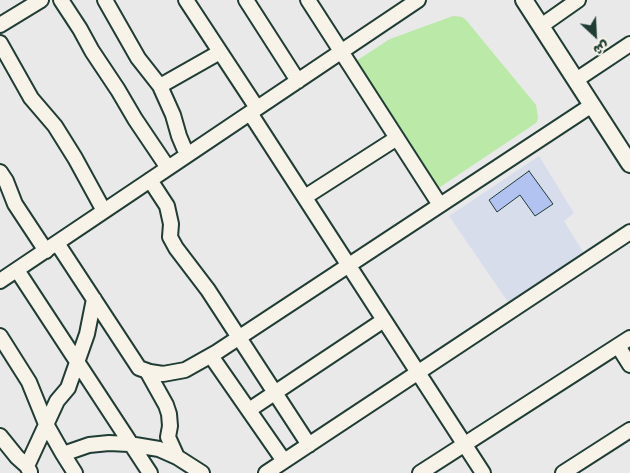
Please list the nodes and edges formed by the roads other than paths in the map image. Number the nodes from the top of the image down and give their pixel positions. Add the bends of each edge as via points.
1 (41, 0) edge
2 (61, 0) edge
3 (105, 0) edge
4 (186, 0) edge
5 (246, 0) edge
6 (308, 0) edge
7 (418, 0) edge
8 (524, 0) edge
9 (578, 0) edge
10 (0, 25) edge
11 (541, 26) junction
12 (0, 43) edge
13 (630, 44) edge
14 (220, 52) junction
15 (341, 52) junction
16 (576, 80) junction
17 (298, 81) junction
18 (160, 86) junction
19 (592, 105) junction
20 (254, 111) junction
21 (397, 138) junction
22 (187, 155) junction
23 (630, 164) edge
24 (168, 168) junction
25 (0, 172) edge
26 (150, 180) junction
27 (304, 197) junction
28 (440, 205) junction
29 (104, 211) junction
30 (630, 232) edge
31 (51, 247) junction
32 (349, 265) junction
33 (17, 270) junction
34 (0, 281) edge
35 (94, 300) junction
36 (384, 320) junction
37 (0, 336) edge
38 (238, 338) junction
39 (630, 338) edge
40 (618, 346) junction
41 (211, 356) junction
42 (78, 362) junction
43 (630, 365) edge
44 (147, 371) junction
45 (418, 372) junction
46 (275, 393) junction
47 (248, 410) junction
48 (46, 424) junction
49 (630, 430) edge
50 (0, 436) edge
51 (464, 444) junction
52 (132, 445) junction
53 (309, 445) junction
54 (63, 454) junction
55 (177, 457) junction
56 (282, 466) edge
57 (29, 470) edge
58 (75, 473) edge
59 (150, 473) edge
60 (202, 473) edge
61 (266, 473) edge
62 (420, 473) edge
63 (483, 473) edge
64 (563, 473) edge

1 - 10 street
2 - 24 street
3 - 18 street via 138,58
4 - 14 street
5 - 17 street
6 - 15 street
7 - 15 street
8 - 11 street
9 - 11 street
11 - 16 street
12 - 29 street via 32,98 55,126
13 - 16 street
14 - 18 street
14 - 20 street
15 - 17 street
15 - 21 street
16 - 19 street
17 - 20 street
18 - 22 street
19 - 23 street
19 - 28 street
20 - 22 street
20 - 27 street
21 - 27 street
21 - 28 street
22 - 24 street
24 - 26 street
25 - 31 street via 15,204
26 - 29 street
26 - 38 street via 167,206 170,237 176,248 208,290
27 - 32 street
28 - 32 street
29 - 31 street
30 - 45 street
31 - 33 street
31 - 35 street
32 - 36 street
32 - 38 street
33 - 34 street
33 - 42 street
35 - 42 street
35 - 44 street via 139,368
36 - 45 street
36 - 46 street
37 - 48 street via 29,382
38 - 41 street
38 - 46 street
39 - 40 street
40 - 43 street
40 - 51 street
41 - 44 street via 185,370 163,374
41 - 47 street
42 - 48 street via 68,388 57,401
42 - 52 street
44 - 55 street via 166,405 170,426 168,437
45 - 51 street
45 - 53 street
46 - 47 street
46 - 53 street
47 - 56 street
48 - 54 street
48 - 57 street
49 - 64 street
50 - 57 street
51 - 62 street
51 - 63 street
52 - 54 street via 89,445
52 - 55 street via 159,449
52 - 59 street
53 - 56 street
54 - 58 street
55 - 60 street
56 - 61 street

